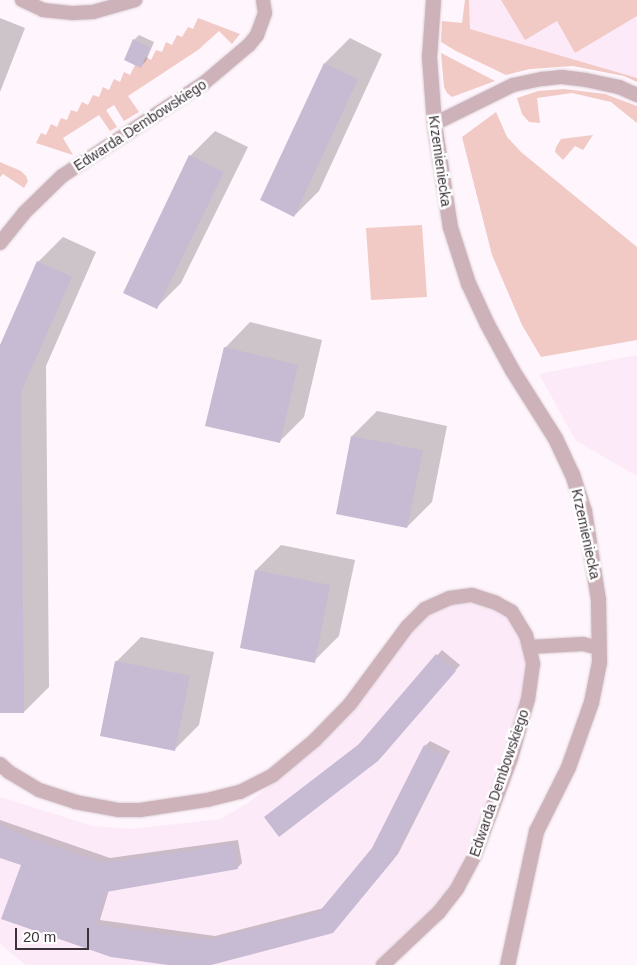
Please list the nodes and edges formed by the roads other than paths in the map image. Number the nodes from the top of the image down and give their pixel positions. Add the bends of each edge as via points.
1 (22, 0) edge
2 (135, 0) edge
3 (263, 0) edge
4 (433, 0) edge
5 (637, 95) edge
6 (434, 124) junction
7 (0, 243) edge
8 (529, 647) junction
9 (599, 648) junction
10 (0, 764) edge
11 (383, 965) edge
12 (507, 965) edge

1 - 2 lane via 43,10 73,13 93,12
3 - 7 lane, Edwarda Dembowskiego via 265,13 257,35 249,45 204,83 62,176 24,213
4 - 6 street, Krzemieniecka via 429,57
5 - 6 lane via 619,87 586,80 542,79 506,88
6 - 9 street, Krzemieniecka via 450,227 468,283 512,370 555,438 572,474 584,511 598,599
8 - 9 lane via 583,644
8 - 10 lane, Edwarda Dembowskiego via 526,635 512,612 496,603 472,595 450,598 425,609 407,627 350,704 315,740 273,775 240,792 207,800 119,810 75,802 39,790
8 - 11 lane, Edwarda Dembowskiego via 533,664 528,699 475,856 457,889 438,913
9 - 12 street, Krzemieniecka via 591,702 580,738 536,831

